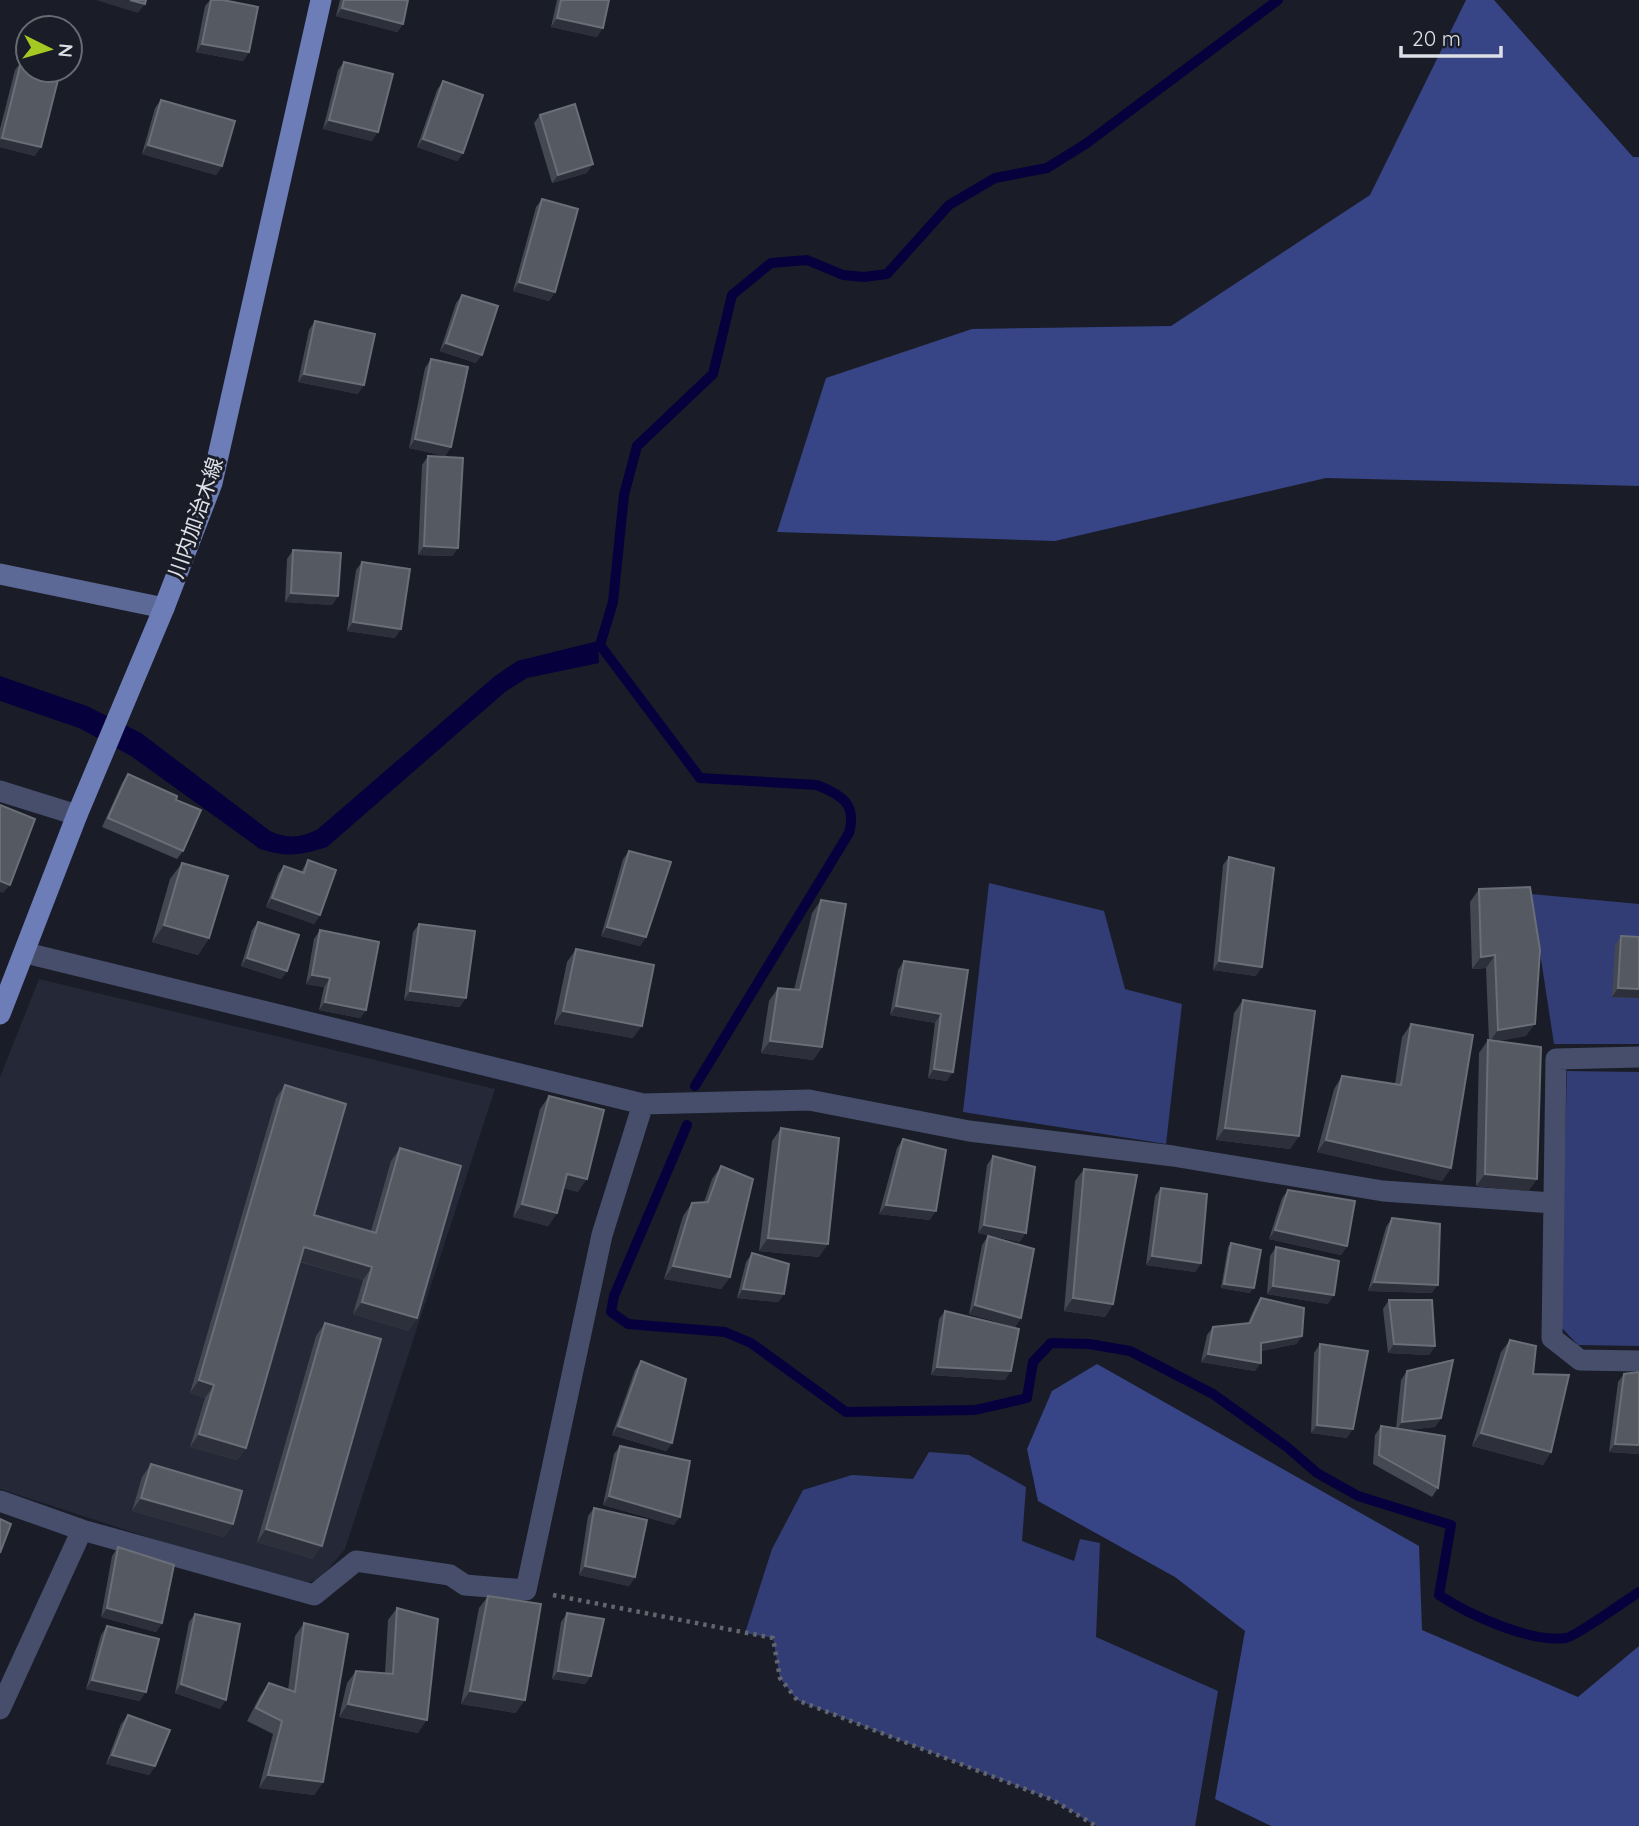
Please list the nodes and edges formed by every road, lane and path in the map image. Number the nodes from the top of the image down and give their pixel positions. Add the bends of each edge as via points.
1 (321, 0) edge
2 (0, 574) edge
3 (164, 608) junction
4 (0, 791) edge
5 (77, 815) junction
6 (26, 953) junction
7 (0, 1014) edge
8 (1639, 1057) edge
9 (643, 1104) junction
10 (1553, 1203) junction
11 (1639, 1361) edge
12 (0, 1501) edge
13 (82, 1530) junction
14 (526, 1590) junction
15 (0, 1709) edge
16 (1096, 1826) edge

1 - 3 main road, 川内加治木線 via 212,483
2 - 3 main road
3 - 5 main road, 川内加治木線
4 - 5 street
5 - 6 main road, 川内加治木線
6 - 7 main road, 川内加治木線
6 - 9 street
8 - 10 street via 1556,1059
9 - 10 street via 809,1100 969,1131 1173,1156 1382,1191
9 - 14 street via 602,1235
10 - 11 street via 1552,1338 1580,1360
12 - 13 street
13 - 14 street via 314,1595 356,1561 450,1575 465,1585
13 - 15 street
14 - 16 path via 773,1638 780,1678 797,1700 1054,1800

